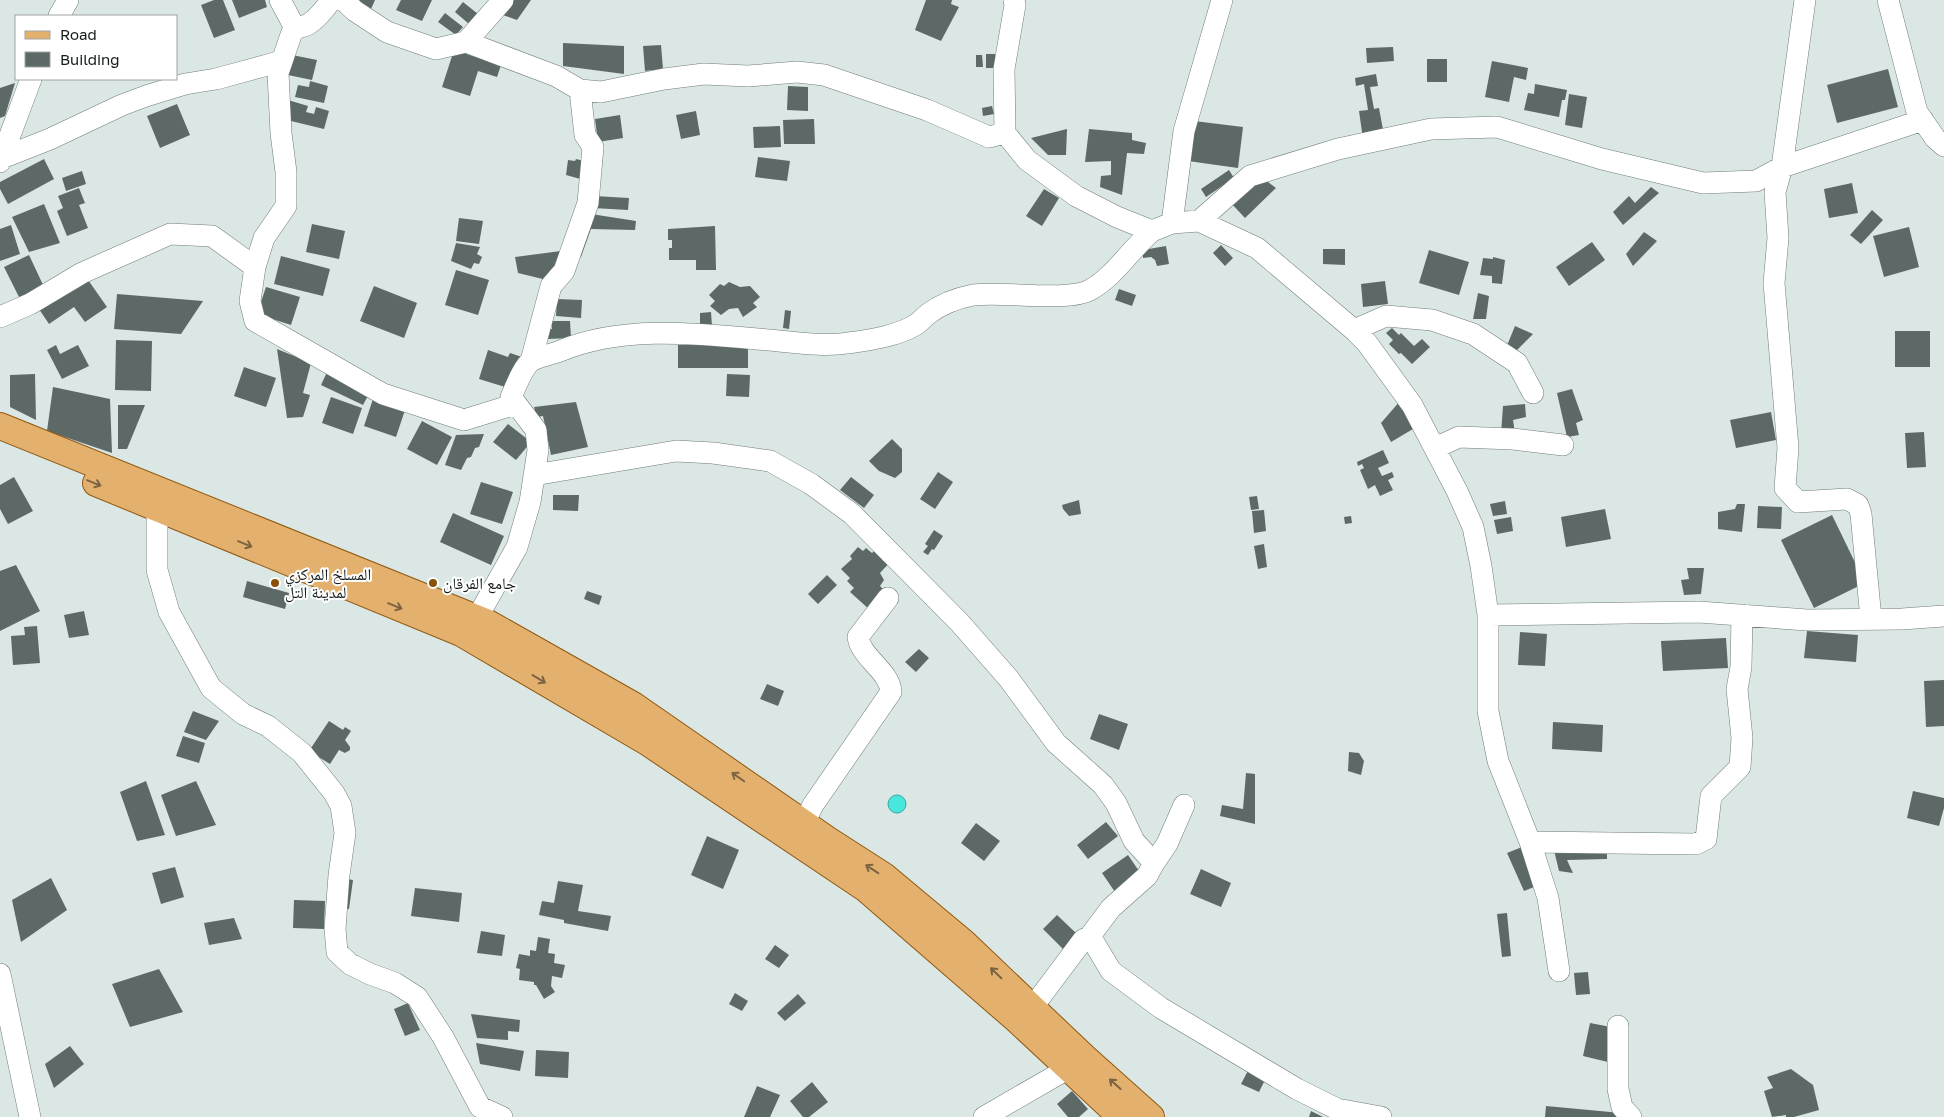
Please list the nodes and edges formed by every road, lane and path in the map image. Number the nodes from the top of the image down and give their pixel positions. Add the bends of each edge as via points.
1 (68, 0) edge
2 (280, 0) edge
3 (331, 0) edge
4 (343, 0) edge
5 (503, 0) edge
6 (1014, 0) edge
7 (1222, 0) edge
8 (1805, 0) edge
9 (1888, 0) edge
10 (60, 15) edge
11 (295, 28) junction
12 (466, 42) junction
13 (282, 61) junction
14 (31, 80) edge
15 (580, 90) junction
16 (1923, 120) junction
17 (1005, 133) junction
18 (1944, 146) edge
19 (1, 160) edge
20 (1782, 167) junction
21 (1199, 221) junction
22 (1172, 223) junction
23 (1152, 231) junction
24 (255, 267) junction
25 (0, 316) edge
26 (1354, 330) junction
27 (531, 361) junction
28 (1533, 394) dead end
29 (516, 404) junction
30 (0, 426) edge
31 (0, 445) edge
32 (1563, 445) dead end
33 (1435, 448) junction
34 (534, 475) junction
35 (157, 508) junction
36 (888, 598) dead end
37 (1488, 615) junction
38 (1742, 615) junction
39 (1944, 616) edge
40 (477, 618) junction
41 (1871, 619) junction
42 (1184, 805) dead end
43 (804, 823) junction
44 (1530, 842) junction
45 (1154, 863) junction
46 (1090, 936) junction
47 (1559, 971) dead end
48 (0, 974) edge
49 (1032, 1008) junction
50 (1618, 1026) dead end
51 (1068, 1068) junction
52 (30, 1117) edge
53 (502, 1117) edge
54 (984, 1117) edge
55 (1121, 1117) edge
56 (1151, 1117) edge
57 (1381, 1117) edge
58 (1631, 1117) edge

1 - 10 street
2 - 11 street
3 - 11 street via 308,25
4 - 12 street via 387,32 436,49
5 - 12 street
6 - 17 street via 1004,69
7 - 22 street via 1184,131
8 - 20 street
9 - 16 street via 1917,112
11 - 13 street
12 - 15 street via 556,76
13 - 19 street via 146,96
13 - 24 street via 278,73 286,206 264,238
14 - 19 street
15 - 17 street via 601,92 704,74 748,76 797,72 824,75 918,107 988,137
15 - 27 street via 586,135 593,147 588,203 564,271 551,286
16 - 18 street
16 - 20 street
17 - 23 street via 1027,160 1076,196
20 - 21 street via 1756,181 1703,183 1602,159 1497,127 1432,129 1338,149 1250,176
20 - 41 street via 1775,192 1778,238 1774,283 1788,448 1785,488 1798,502 1847,499 1858,504
21 - 22 street
21 - 26 street via 1257,248
22 - 23 street
23 - 27 street via 1108,278 1088,292 1068,295 996,293 965,297 949,302 894,334 846,344 702,334 643,334 576,345
24 - 25 street via 212,236 170,234 82,273 30,304
24 - 29 street via 250,301 254,321 383,394 464,420
26 - 28 street via 1386,316 1432,320 1473,334 1517,363
26 - 33 street via 1412,405
27 - 29 street via 511,397
29 - 34 street via 536,430 538,450
30 - 40 main road
31 -> 35 main road
32 - 33 street via 1459,437
33 - 37 street via 1473,527
34 - 40 street via 517,547
34 - 45 street via 676,451 770,461 811,484 852,514 960,623 1009,679 1056,743 1103,785 1116,803 1134,841
35 -> 51 main road via 461,633 647,742 866,888
35 - 53 street via 157,570 169,612 211,688 242,714 268,726 302,753 334,792 341,806 345,833 335,929 337,952 350,964 395,983 417,997 443,1037 480,1107
36 - 43 street via 858,637 859,645 892,692
37 - 38 street via 1699,612
37 - 44 street via 1488,711 1498,761
38 - 41 street via 1807,620
38 - 44 street via 1741,667 1737,689 1742,738 1740,767 1711,796 1706,839 1696,844
39 - 41 street
43 -> 40 main road via 633,705
42 - 45 street via 1167,844
49 -> 43 main road via 963,942 884,876
44 - 47 street via 1548,898
45 - 46 street via 1147,876 1111,908
46 - 49 street
46 - 57 street via 1111,971 1161,1008 1297,1090 1337,1109
48 - 52 street
56 -> 49 main road
50 - 58 street via 1618,1089 1622,1107
51 - 54 street
51 - 55 main road

